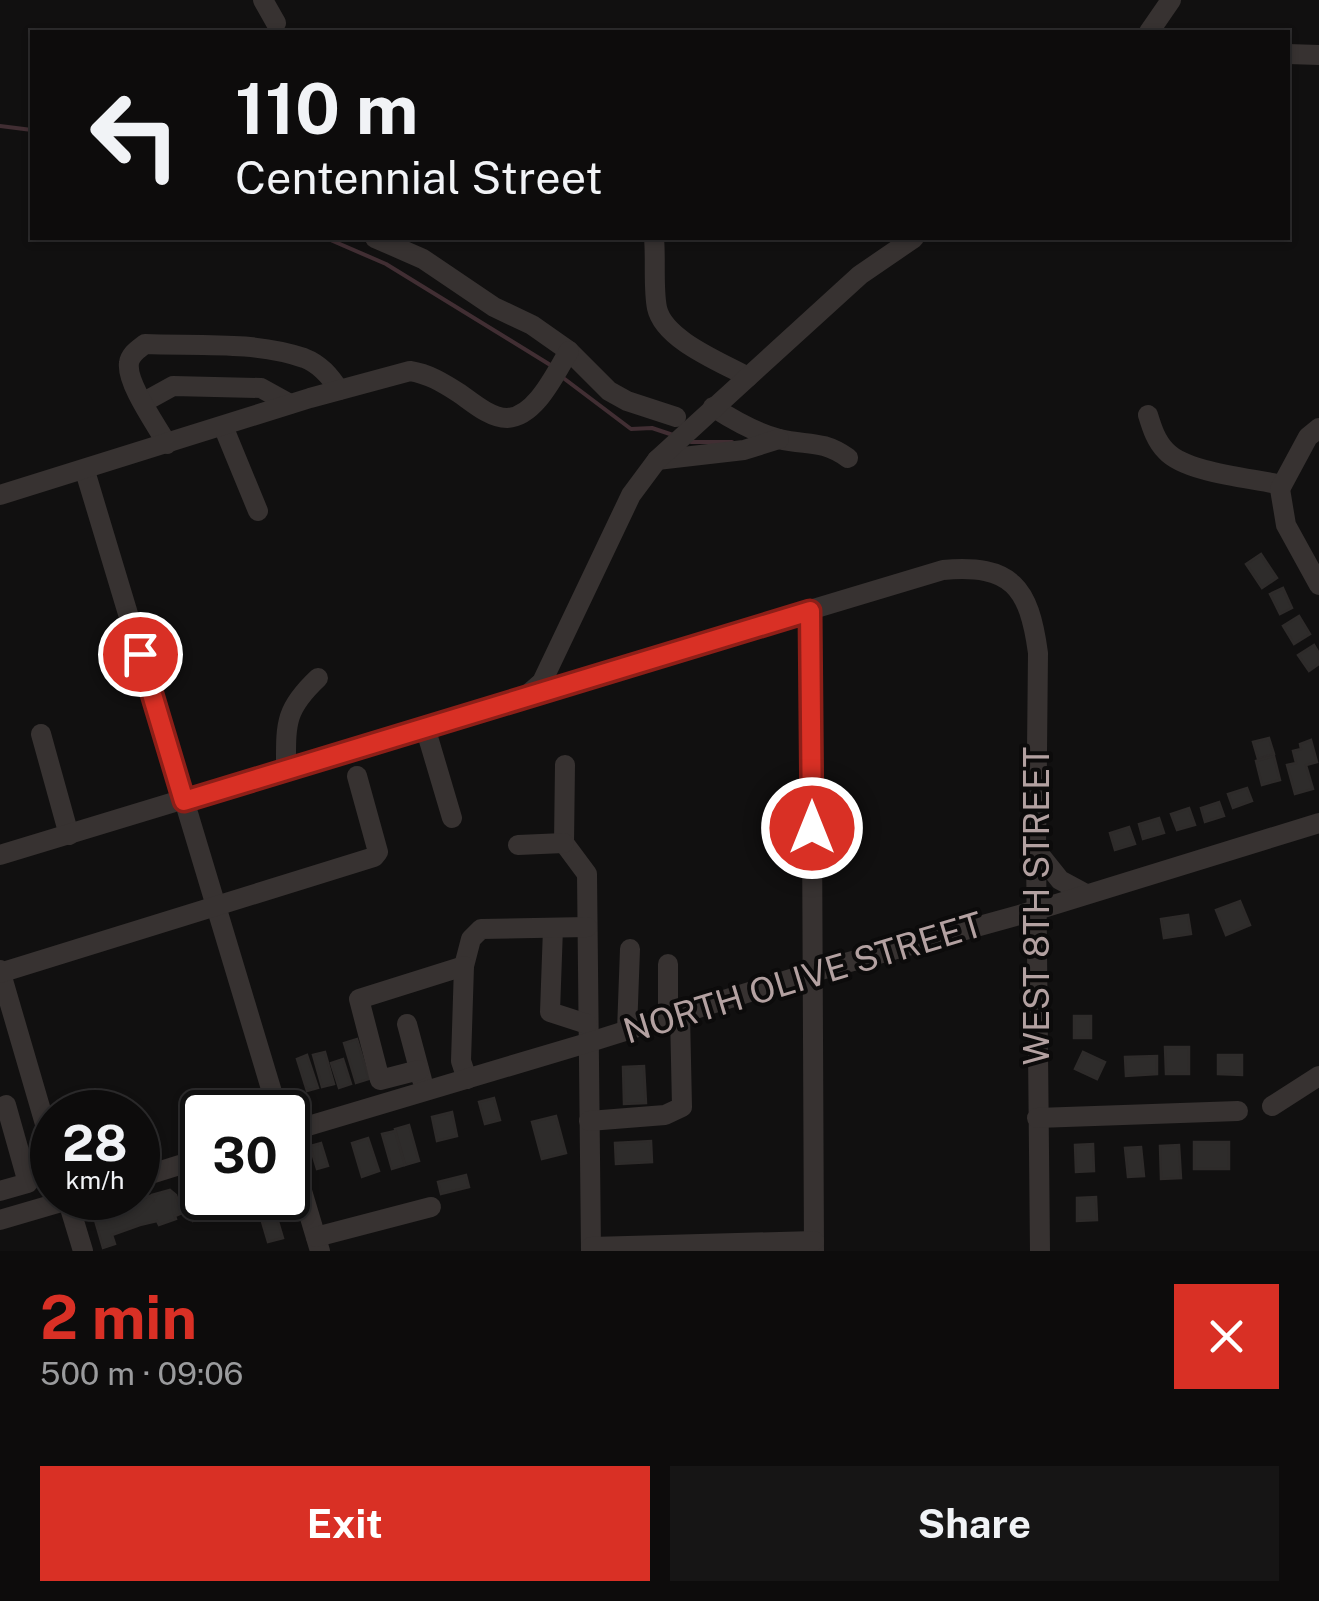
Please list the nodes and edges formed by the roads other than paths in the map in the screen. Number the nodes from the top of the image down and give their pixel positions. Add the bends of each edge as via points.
1 (263, 0) edge
2 (1172, 0) edge
3 (276, 23) dead end
4 (1150, 30) edge
5 (1290, 54) edge
6 (1319, 55) edge
7 (380, 240) edge
8 (654, 240) edge
9 (911, 240) edge
10 (565, 358) junction
11 (748, 377) junction
12 (339, 390) junction
13 (144, 402) junction
14 (290, 404) junction
15 (713, 408) junction
16 (1148, 415) dead end
17 (676, 417) dead end
18 (224, 426) junction
19 (1319, 428) edge
20 (780, 439) junction
21 (167, 444) junction
22 (848, 458) dead end
23 (658, 460) junction
24 (85, 471) junction
25 (1282, 484) junction
26 (0, 496) edge
27 (258, 512) dead end
28 (1309, 550) edge
29 (1319, 585) edge
30 (810, 611) junction
31 (318, 678) dead end
32 (526, 695) junction
33 (425, 726) junction
34 (42, 734) dead end
35 (566, 765) dead end
36 (286, 770) junction
37 (357, 776) dead end
38 (184, 801) junction
39 (452, 818) dead end
40 (1319, 823) edge
41 (69, 835) junction
42 (564, 843) junction
43 (518, 845) dead end
44 (1036, 850) junction
45 (0, 855) edge
46 (1086, 894) junction
47 (216, 905) junction
48 (1036, 910) junction
49 (588, 927) junction
50 (553, 928) junction
51 (630, 949) dead end
52 (668, 964) dead end
53 (464, 966) junction
54 (0, 972) edge
55 (813, 972) junction
56 (674, 1016) junction
57 (408, 1024) dead end
58 (627, 1031) junction
59 (587, 1034) junction
60 (1319, 1076) edge
61 (467, 1079) junction
62 (422, 1081) junction
63 (35, 1090) edge
64 (271, 1090) edge
65 (30, 1098) edge
66 (3, 1106) edge
67 (1272, 1106) dead end
68 (1238, 1111) dead end
69 (1037, 1118) junction
70 (589, 1122) junction
71 (310, 1124) edge
72 (0, 1190) edge
73 (430, 1207) dead end
74 (30, 1211) edge
75 (310, 1217) edge
76 (0, 1220) edge
77 (75, 1220) edge
78 (318, 1244) edge
79 (814, 1246) edge
80 (774, 1247) edge
81 (591, 1249) edge
82 (83, 1251) edge
83 (1040, 1251) edge

1 - 3 street
2 - 4 street
5 - 6 street
7 - 10 street via 532,325
8 - 11 street via 658,308 666,326
9 - 11 street via 860,275
10 - 12 street via 531,406 505,418 425,373
10 - 17 street via 627,402
11 - 15 street
12 - 13 street via 306,359 245,347 144,344 129,364
12 - 14 street
13 - 14 street via 173,386 261,388
13 - 21 street
14 - 18 street
15 - 20 street
15 - 23 street
16 - 25 street via 1154,435 1182,464
18 - 21 street
18 - 27 street
19 - 25 street
20 - 22 street via 816,442
20 - 23 street
21 - 24 street
23 - 32 street via 631,496 542,682
24 - 26 street
24 - 38 street
25 - 28 street via 1284,516
28 - 29 street
30 - 32 street
30 - 44 street, WEST 8TH STREET via 973,567 999,572 1020,591 1038,652
30 - 55 street
31 - 36 street via 286,720
32 - 33 street
33 - 36 street
33 - 39 street
34 - 41 street
35 - 42 street
36 - 38 street
37 - 47 street via 374,857
38 - 41 street
38 - 47 street
40 - 46 street, NORTH OLIVE STREET
41 - 45 street
42 - 43 street
42 - 49 street via 588,874
44 - 46 street via 1060,880
44 - 48 street, WEST 8TH STREET
46 - 48 street, NORTH OLIVE STREET
47 - 54 street
47 - 64 street
48 - 55 street, NORTH OLIVE STREET
48 - 69 street, WEST 8TH STREET
49 - 50 street
49 - 59 street
50 - 53 street via 481,929
50 - 59 street via 550,1012
51 - 58 street
52 - 56 street
53 - 61 street via 460,1061
53 - 62 street via 359,999 380,1080
54 - 63 street
55 - 56 street, NORTH OLIVE STREET
55 - 79 street
56 - 58 street, NORTH OLIVE STREET
56 - 70 street via 682,1108
57 - 62 street
58 - 59 street, NORTH OLIVE STREET
59 - 61 street, NORTH OLIVE STREET
59 - 70 street
60 - 67 street
61 - 62 street, NORTH OLIVE STREET
62 - 71 street, NORTH OLIVE STREET
65 - 66 street
66 - 72 street via 28,1183
68 - 69 street
69 - 83 street, WEST 8TH STREET
70 - 81 street
73 - 78 street
74 - 76 street
75 - 78 street
77 - 82 street
79 - 80 street
80 - 81 street

